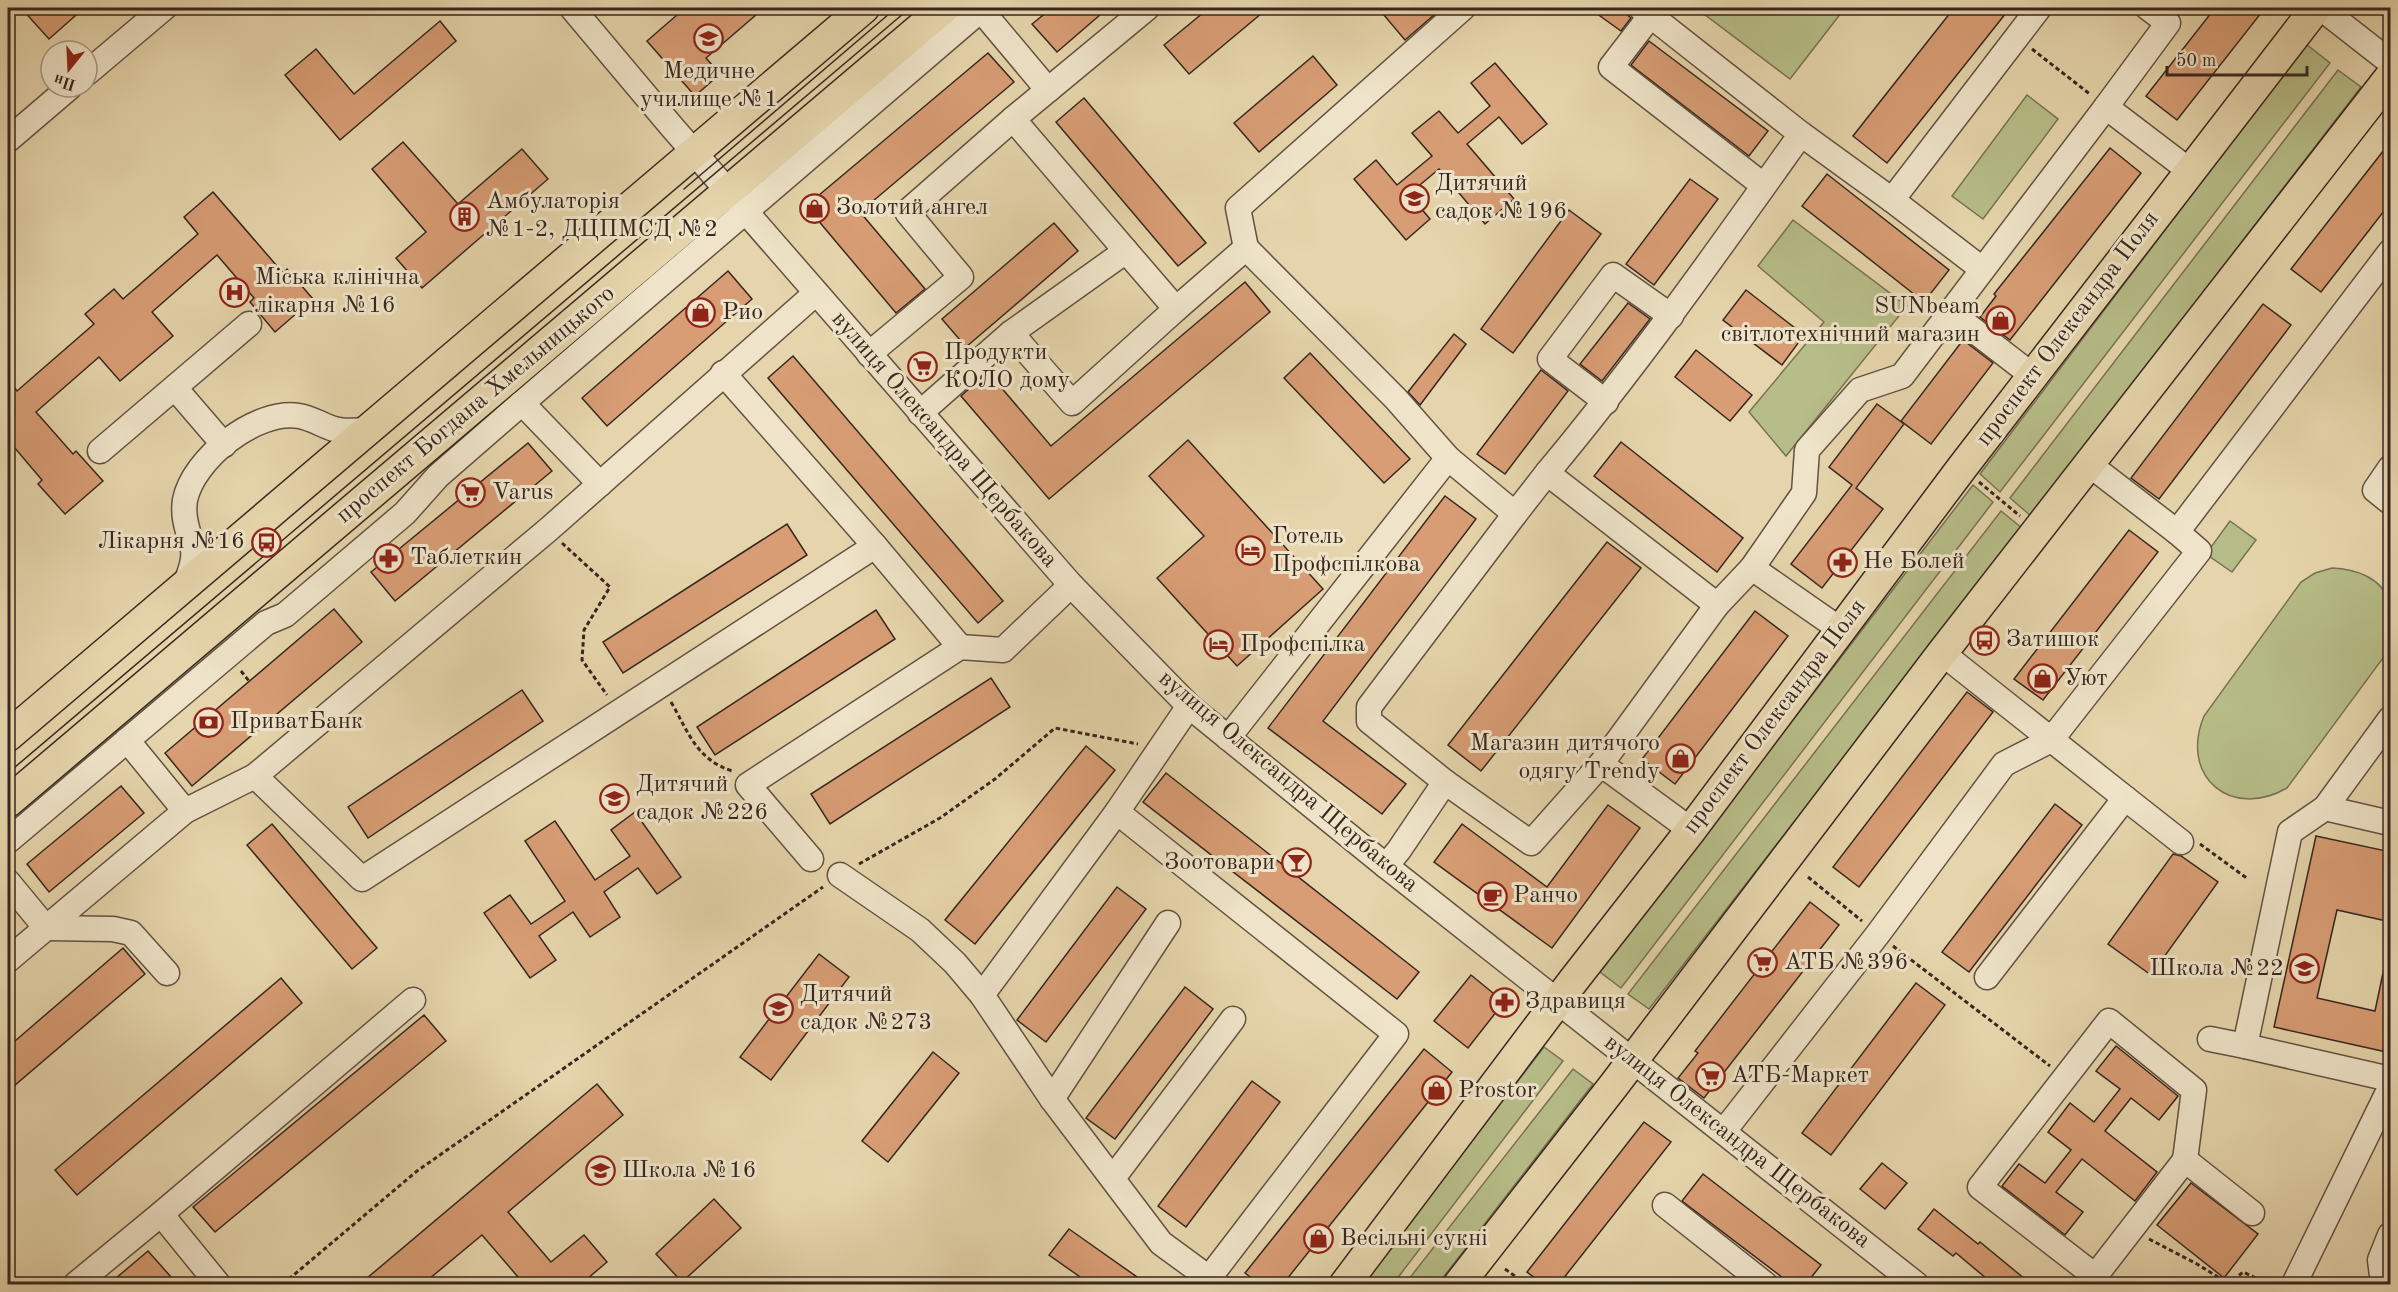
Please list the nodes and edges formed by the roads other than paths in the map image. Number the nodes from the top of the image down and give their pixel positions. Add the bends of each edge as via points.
1 (164, 8) edge
2 (572, 8) edge
3 (864, 8) edge
4 (944, 8) edge
5 (1147, 8) edge
6 (1463, 8) edge
7 (2039, 8) edge
8 (2148, 8) edge
9 (2316, 8) edge
10 (2321, 8) edge
11 (982, 9) edge
12 (1646, 11) edge
13 (2391, 62) edge
14 (99, 63) edge
15 (2391, 77) edge
16 (1048, 90) junction
17 (56, 99) edge
18 (2106, 107) junction
19 (1013, 119) junction
20 (1801, 134) junction
21 (8, 140) edge
22 (694, 151) junction
23 (2190, 171) junction
24 (1759, 182) dead end
25 (737, 200) junction
26 (1892, 200) junction
27 (1246, 248) junction
28 (1126, 251) junction
29 (2391, 252) edge
30 (1982, 269) junction
31 (816, 293) junction
32 (1176, 309) junction
33 (1950, 312) junction
34 (1671, 316) junction
35 (249, 324) dead end
36 (1011, 333) junction
37 (869, 354) junction
38 (723, 373) junction
39 (2033, 376) junction
40 (175, 388) junction
41 (1606, 402) junction
42 (522, 404) junction
43 (920, 413) junction
44 (366, 430) junction
45 (224, 445) junction
46 (100, 451) dead end
47 (1448, 458) junction
48 (2091, 465) junction
49 (2391, 468) edge
50 (1547, 473) junction
51 (600, 484) junction
52 (2391, 502) edge
53 (1515, 514) junction
54 (2177, 532) junction
55 (875, 546) junction
56 (1752, 568) junction
57 (185, 585) junction
58 (1071, 585) junction
59 (1717, 605) junction
60 (1841, 630) junction
61 (960, 647) junction
62 (1942, 653) junction
63 (1189, 706) junction
64 (2391, 719) edge
65 (8, 736) edge
66 (1228, 738) junction
67 (127, 740) junction
68 (2051, 740) junction
69 (1601, 764) junction
70 (255, 776) junction
71 (1445, 782) junction
72 (2125, 798) junction
73 (8, 802) edge
74 (2325, 808) junction
75 (185, 811) junction
76 (1117, 812) junction
77 (2391, 823) edge
78 (1691, 830) junction
79 (8, 841) edge
80 (2181, 842) dead end
81 (811, 859) dead end
82 (1386, 866) junction
83 (840, 875) road end
84 (8, 882) edge
85 (1168, 923) dead end
86 (46, 928) junction
87 (8, 960) edge
88 (167, 973) dead end
89 (1987, 977) dead end
90 (982, 995) junction
91 (413, 1000) dead end
92 (1558, 1002) junction
93 (1233, 1019) dead end
94 (2210, 1040) dead end
95 (2245, 1046) junction
96 (1634, 1059) junction
97 (2391, 1079) edge
98 (2391, 1088) edge
99 (1052, 1099) junction
100 (1724, 1131) junction
101 (2185, 1160) junction
102 (1113, 1178) junction
103 (1665, 1205) dead end
104 (2252, 1213) dead end
105 (161, 1215) junction
106 (2391, 1235) edge
107 (2092, 1280) edge
108 (1213, 1281) edge
109 (76, 1284) edge
110 (218, 1284) edge
111 (1345, 1284) edge
112 (1459, 1284) edge
113 (1766, 1284) edge
114 (1916, 1284) edge
115 (2294, 1284) edge
116 (2383, 1284) edge

1 - 14 street
2 - 22 street, вулиця Олександра Щербакова
3 - 22 main road, проспект Богдана Хмельницького
4 - 25 main road, проспект Богдана Хмельницького
5 - 16 street
6 - 27 street via 1238,208
7 - 26 street
8 - 18 street via 2168,23
9 - 23 main road, проспект Олександра Поля
10 - 13 street
11 - 16 street
11 - 25 street
12 - 20 street
12 - 24 street via 1611,67
15 - 48 main road
16 - 19 street
17 - 21 street
18 - 23 street
18 - 30 street
19 - 28 street
19 - 37 street via 907,212 961,277
20 - 26 street
20 - 34 street
22 - 25 street, вулиця Олександра Щербакова
22 - 44 main road, проспект Богдана Хмельницького
23 - 39 main road, проспект Олександра Поля
25 - 31 street, вулиця Олександра Щербакова
25 - 42 street
25 - 73 main road, проспект Богдана Хмельницького
26 - 30 street
27 - 32 street
27 - 47 street via 1396,399
28 - 32 street
28 - 36 street
29 - 54 street
30 - 33 street
31 - 37 street, вулиця Олександра Щербакова
31 - 38 street
32 - 36 street via 1072,403
33 - 39 street
33 - 56 street via 1902,375 1860,390 1807,450 1804,493
34 - 41 street
34 - 41 street via 1613,275 1550,359
35 - 40 street
36 - 43 street
37 - 43 street, вулиця Олександра Щербакова
38 - 51 street
38 - 55 street
39 - 60 main road, проспект Олександра Поля
40 - 45 street
40 - 46 street
41 - 50 street
42 - 51 street
42 - 67 street via 362,550 285,615 266,623
43 - 58 street, вулиця Олександра Щербакова
44 - 45 street via 336,430 300,416 266,418
44 - 57 main road, проспект Богдана Хмельницького
45 - 57 street via 205,462 189,485 183,516 193,551
47 - 53 street
47 - 66 street
48 - 54 street
48 - 62 main road
49 - 52 street via 2375,490
50 - 53 street
50 - 59 street
51 - 70 street
53 - 71 street via 1369,707 1369,721
54 - 68 street via 2199,551
55 - 61 street
55 - 70 street via 362,879
56 - 59 street
56 - 60 street
57 - 65 main road, проспект Богдана Хмельницького
58 - 61 street via 1003,651
58 - 63 street, вулиця Олександра Щербакова
59 - 69 street
60 - 78 main road, проспект Олександра Поля
61 - 81 street via 748,785
62 - 68 street
62 - 96 main road
63 - 66 street, вулиця Олександра Щербакова
63 - 76 street
64 - 74 street
66 - 82 street, вулиця Олександра Щербакова
67 - 75 street
67 - 79 street
68 - 72 street
68 - 100 street via 2004,764
69 - 71 street via 1531,843
69 - 78 street
70 - 75 street
71 - 82 street
72 - 80 street
72 - 89 street
74 - 77 street
74 - 95 street via 2290,832
75 - 86 street
76 - 90 street
76 - 108 street via 1396,1034
78 - 92 main road, проспект Олександра Поля
82 - 92 street, вулиця Олександра Щербакова
83 - 90 street via 920,930
84 - 86 street
85 - 99 street
86 - 87 street
86 - 88 street via 131,933
90 - 99 street
91 - 105 street
92 - 96 street, вулиця Олександра Щербакова
92 - 111 main road, проспект Олександра Поля
93 - 102 street
94 - 95 street
95 - 97 street
96 - 100 street, вулиця Олександра Щербакова
96 - 112 main road
98 - 115 street
99 - 102 street
100 - 114 street, вулиця Олександра Щербакова
101 - 104 street
101 - 107 street
101 - 107 street via 2194,1090 2109,1021 1980,1187
102 - 108 street via 1161,1243
103 - 113 street
105 - 109 street
105 - 110 street
106 - 116 street via 2380,1260

